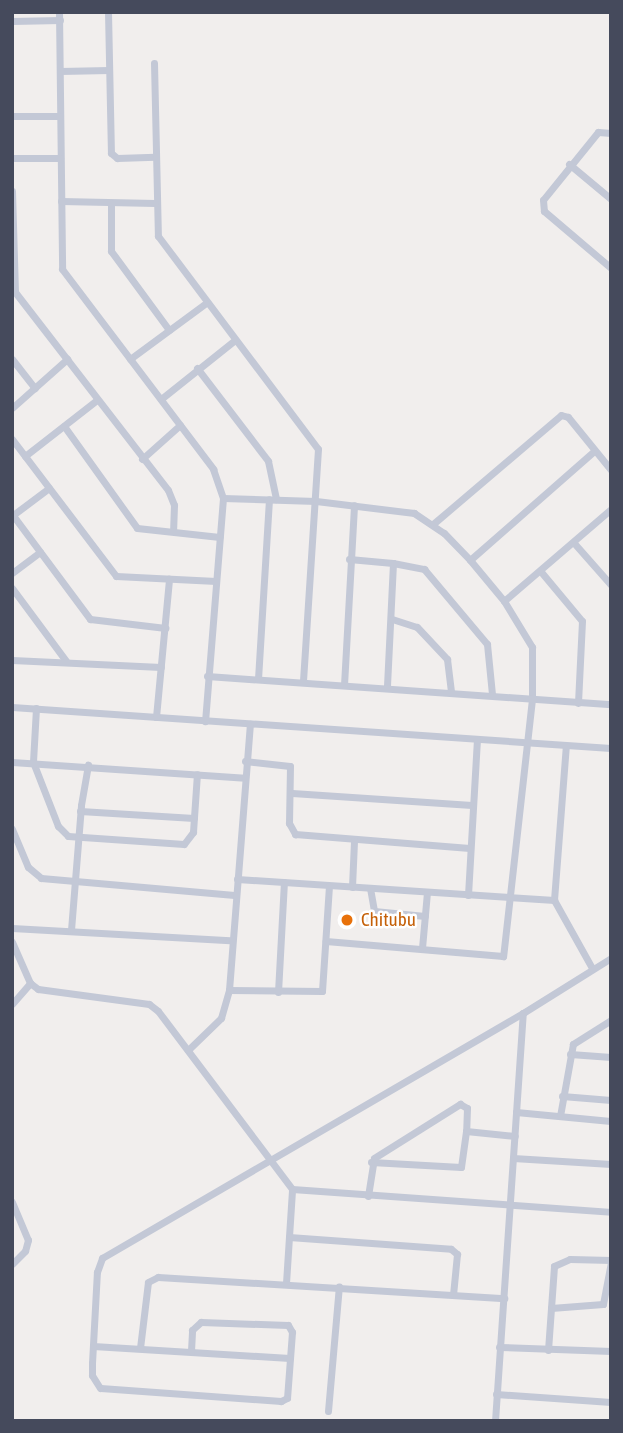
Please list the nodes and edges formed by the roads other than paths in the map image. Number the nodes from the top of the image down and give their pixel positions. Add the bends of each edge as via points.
1 (108, 12) edge
2 (60, 16) edge
3 (12, 22) edge
4 (154, 63) dead end
5 (109, 70) junction
6 (60, 71) junction
7 (12, 116) edge
8 (59, 116) junction
9 (611, 133) edge
10 (155, 157) junction
11 (12, 158) edge
12 (60, 158) junction
13 (569, 164) junction
14 (12, 191) edge
15 (611, 199) edge
16 (61, 201) junction
17 (111, 203) junction
18 (155, 203) junction
19 (13, 255) edge
20 (611, 268) edge
21 (206, 303) junction
22 (169, 330) junction
23 (235, 340) junction
24 (12, 359) edge
25 (67, 359) junction
26 (130, 359) junction
27 (197, 368) junction
28 (35, 388) junction
29 (161, 399) junction
30 (97, 400) junction
31 (12, 408) edge
32 (180, 425) junction
33 (64, 426) junction
34 (12, 439) edge
35 (594, 451) junction
36 (25, 456) junction
37 (142, 459) junction
38 (611, 470) edge
39 (49, 488) junction
40 (223, 498) junction
41 (272, 499) junction
42 (316, 501) junction
43 (354, 505) junction
44 (611, 509) edge
45 (13, 515) edge
46 (433, 524) junction
47 (173, 531) junction
48 (220, 537) junction
49 (574, 543) junction
50 (40, 552) junction
51 (349, 559) junction
52 (470, 560) junction
53 (393, 563) junction
54 (12, 573) edge
55 (542, 573) junction
56 (169, 579) junction
57 (609, 579) edge
58 (216, 581) junction
59 (12, 588) edge
60 (504, 601) junction
61 (392, 619) junction
62 (165, 628) junction
63 (12, 660) edge
64 (66, 662) junction
65 (162, 667) junction
66 (207, 676) junction
67 (258, 680) junction
68 (303, 682) junction
69 (344, 685) junction
70 (387, 687) junction
71 (451, 691) junction
72 (492, 694) junction
73 (532, 699) junction
74 (578, 703) junction
75 (611, 704) edge
76 (12, 707) edge
77 (36, 709) junction
78 (156, 717) junction
79 (205, 721) junction
80 (250, 724) junction
81 (477, 739) junction
82 (526, 743) junction
83 (566, 745) junction
84 (611, 748) edge
85 (246, 761) junction
86 (12, 762) edge
87 (33, 762) junction
88 (89, 765) junction
89 (197, 774) junction
90 (244, 778) junction
91 (292, 793) junction
92 (472, 805) junction
93 (80, 811) junction
94 (194, 818) junction
95 (12, 829) edge
96 (79, 839) junction
97 (354, 841) junction
98 (469, 848) junction
99 (237, 879) junction
100 (72, 881) junction
101 (284, 882) junction
102 (330, 886) junction
103 (352, 887) junction
104 (370, 888) junction
105 (427, 892) junction
106 (234, 895) junction
107 (468, 895) junction
108 (510, 897) junction
109 (554, 900) junction
110 (425, 916) junction
111 (12, 928) edge
112 (71, 930) junction
113 (230, 940) junction
114 (327, 941) junction
115 (12, 942) edge
116 (422, 948) junction
117 (611, 958) edge
118 (592, 968) junction
119 (30, 983) junction
120 (229, 990) junction
121 (278, 992) junction
122 (12, 1004) edge
123 (523, 1013) junction
124 (611, 1020) edge
125 (188, 1050) junction
126 (570, 1054) junction
127 (611, 1057) edge
128 (562, 1096) junction
129 (611, 1100) edge
130 (516, 1112) junction
131 (560, 1116) junction
132 (611, 1121) edge
133 (466, 1131) junction
134 (515, 1136) junction
135 (513, 1158) junction
136 (268, 1159) junction
137 (371, 1161) junction
138 (611, 1164) edge
139 (292, 1189) junction
140 (368, 1196) junction
141 (12, 1202) edge
142 (510, 1206) junction
143 (611, 1212) edge
144 (289, 1237) junction
145 (611, 1261) edge
146 (12, 1264) edge
147 (286, 1283) junction
148 (339, 1286) junction
149 (453, 1295) junction
150 (503, 1298) junction
151 (551, 1308) junction
152 (93, 1346) junction
153 (499, 1347) junction
154 (140, 1348) junction
155 (191, 1350) junction
156 (548, 1350) junction
157 (611, 1351) edge
158 (290, 1358) junction
159 (496, 1394) junction
160 (611, 1402) edge
161 (328, 1410) dead end
162 (495, 1421) edge

1 - 5 street
2 - 3 street
2 - 6 street
4 - 10 street
5 - 6 street
5 - 10 street via 113,156
6 - 8 street
7 - 8 street
8 - 12 street
9 - 13 street via 598,132
10 - 18 street
11 - 12 street
12 - 16 street
13 - 15 street
13 - 20 street via 543,200 544,211
14 - 19 street
16 - 17 street
16 - 26 street via 62,269
17 - 18 street
17 - 22 street via 111,251
18 - 21 street via 158,236
19 - 25 street via 15,292
21 - 22 street
21 - 23 street
22 - 26 street
23 - 27 street
23 - 42 street via 318,449
24 - 28 street
25 - 28 street
25 - 30 street
26 - 29 street
27 - 29 street
27 - 41 street via 268,461
28 - 31 street
29 - 32 street
30 - 33 street
30 - 37 street
32 - 37 street
32 - 40 street via 213,469
33 - 36 street
33 - 47 street via 137,528
34 - 36 street
35 - 38 street
35 - 46 street via 568,417 557,416
35 - 52 street
36 - 39 street
37 - 47 street via 173,499
39 - 45 street
39 - 56 street via 110,571 123,578
40 - 41 street
40 - 48 street
41 - 42 street
41 - 67 street
42 - 43 street
42 - 68 street
43 - 46 street via 414,513
43 - 51 street
44 - 49 street
45 - 50 street
46 - 52 street
47 - 48 street
48 - 58 street
49 - 55 street
49 - 57 street
50 - 54 street
50 - 62 street via 89,619
51 - 53 street
51 - 69 street
52 - 60 street
53 - 61 street
53 - 72 street via 424,569 487,644
55 - 60 street
55 - 74 street via 582,621
56 - 58 street
56 - 62 street
58 - 66 street
59 - 64 street
60 - 73 street via 530,639
61 - 70 street
61 - 71 street via 417,627 446,659
62 - 65 street
63 - 64 street
64 - 65 street
65 - 78 street
66 - 67 street
66 - 79 street
67 - 68 street
68 - 69 street
69 - 70 street
70 - 71 street
71 - 72 street
72 - 73 street
73 - 74 street
73 - 82 street
74 - 75 street
76 - 77 street
77 - 78 street
77 - 87 street
78 - 79 street
79 - 80 street
80 - 81 street
80 - 85 street
81 - 82 street
81 - 92 street
82 - 83 street
82 - 108 street
83 - 84 street
83 - 109 street
85 - 90 street
85 - 91 street via 286,763 292,774
86 - 87 street
87 - 88 street
87 - 96 street via 58,826
88 - 89 street
88 - 93 street
89 - 90 street
89 - 94 street
90 - 99 street
91 - 92 street
91 - 97 street via 289,823 295,834
92 - 98 street
93 - 94 street
93 - 96 street
94 - 96 street via 191,837 178,845
95 - 100 street via 34,875
96 - 100 street
97 - 98 street
97 - 103 street
98 - 107 street
99 - 101 street
99 - 106 street
100 - 106 street
100 - 112 street
101 - 102 street
101 - 121 street
102 - 103 street
102 - 114 street
103 - 104 street
104 - 105 street
104 - 110 street via 374,911
105 - 107 street
105 - 110 street
106 - 113 street
107 - 108 street
108 - 109 street
108 - 116 street via 503,956
109 - 118 street
110 - 116 street
111 - 112 street
112 - 113 street
113 - 120 street
114 - 116 street
114 - 121 street via 322,991
115 - 119 street
117 - 118 street
118 - 123 street
119 - 122 street
119 - 125 street via 50,993 149,1004
120 - 121 street
120 - 125 street via 222,1018
123 - 130 street
123 - 136 street
124 - 126 street via 578,1036
125 - 136 street
126 - 127 street
126 - 128 street
128 - 129 street
128 - 131 street
130 - 131 street
130 - 134 street
131 - 132 street
133 - 134 street
133 - 137 street via 461,1167
133 - 137 street via 467,1108 460,1104
134 - 135 street
135 - 138 street
135 - 142 street
136 - 139 street
136 - 152 street via 102,1258 97,1272
137 - 140 street
139 - 140 street
139 - 144 street
140 - 142 street
141 - 146 street via 28,1240 25,1251
142 - 143 street
142 - 150 street
144 - 147 street
144 - 149 street via 451,1249 457,1254
145 - 151 street via 603,1304
145 - 151 street via 557,1262 552,1272
147 - 148 street
147 - 154 street via 151,1279
148 - 149 street
148 - 161 street
149 - 150 street
150 - 153 street
151 - 156 street
152 - 154 street
152 - 158 street via 92,1375 106,1391 281,1401 287,1398
153 - 156 street
153 - 159 street
154 - 155 street
155 - 158 street
155 - 158 street via 192,1330 201,1322 285,1325 292,1332
156 - 157 street
159 - 160 street
159 - 162 street

